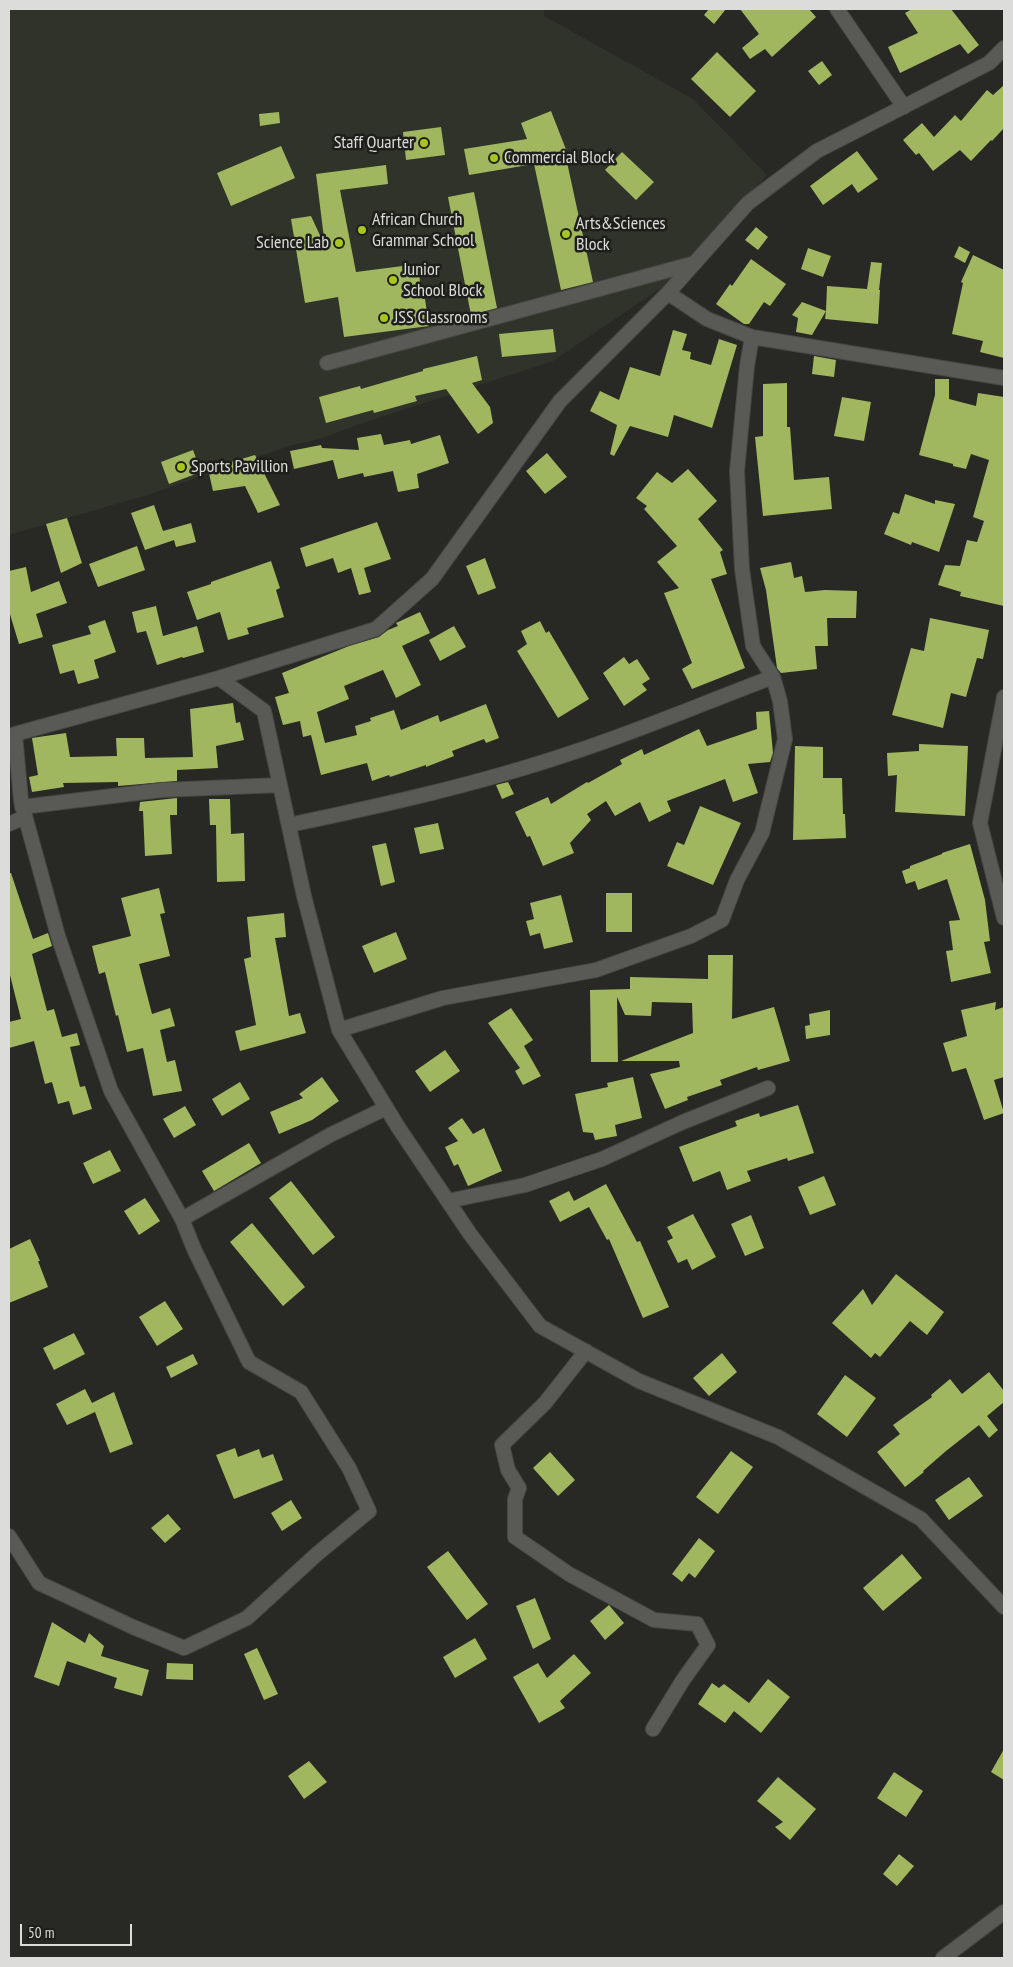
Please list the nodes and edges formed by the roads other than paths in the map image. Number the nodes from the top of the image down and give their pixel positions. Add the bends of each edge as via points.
1 (837, 9) edge
2 (1004, 48) edge
3 (904, 107) junction
4 (695, 263) junction
5 (668, 293) junction
6 (752, 338) junction
7 (327, 363) dead end
8 (1004, 378) edge
9 (773, 677) junction
10 (219, 678) junction
11 (1004, 697) edge
12 (280, 785) junction
13 (24, 812) junction
14 (9, 824) edge
15 (289, 825) junction
16 (1004, 918) edge
17 (338, 1030) junction
18 (768, 1088) dead end
19 (386, 1108) junction
20 (448, 1201) junction
21 (182, 1219) junction
22 (586, 1351) junction
23 (9, 1536) edge
24 (1004, 1607) edge
25 (652, 1729) dead end
26 (1004, 1912) edge
27 (943, 1958) edge

1 - 3 street
2 - 3 street via 989,63
3 - 4 street via 817,151 748,203
4 - 5 street
4 - 7 street
5 - 6 street via 707,319
5 - 10 street via 560,400 432,579 376,629
6 - 8 street
6 - 9 street via 737,471 742,559 753,646
9 - 15 street via 571,753 378,806
9 - 17 street via 785,739 762,833 737,880 722,920 691,936 596,970 443,998
10 - 12 street via 264,711
10 - 13 street via 14,734
11 - 16 street via 980,823
12 - 13 street via 162,790
12 - 15 street
13 - 14 street
13 - 21 street via 58,936 111,1091
15 - 17 street
17 - 19 street
18 - 20 street via 602,1159 525,1184
19 - 20 street
19 - 21 street via 330,1135
20 - 22 street via 540,1326
21 - 23 street via 249,1362 301,1392 350,1468 369,1511 247,1618 184,1648 133,1628 39,1583
22 - 24 street via 639,1380 778,1436 921,1519
22 - 25 street via 545,1403 502,1445 508,1470 520,1488 515,1499 515,1537 569,1574 654,1620 697,1624 708,1645
26 - 27 street

